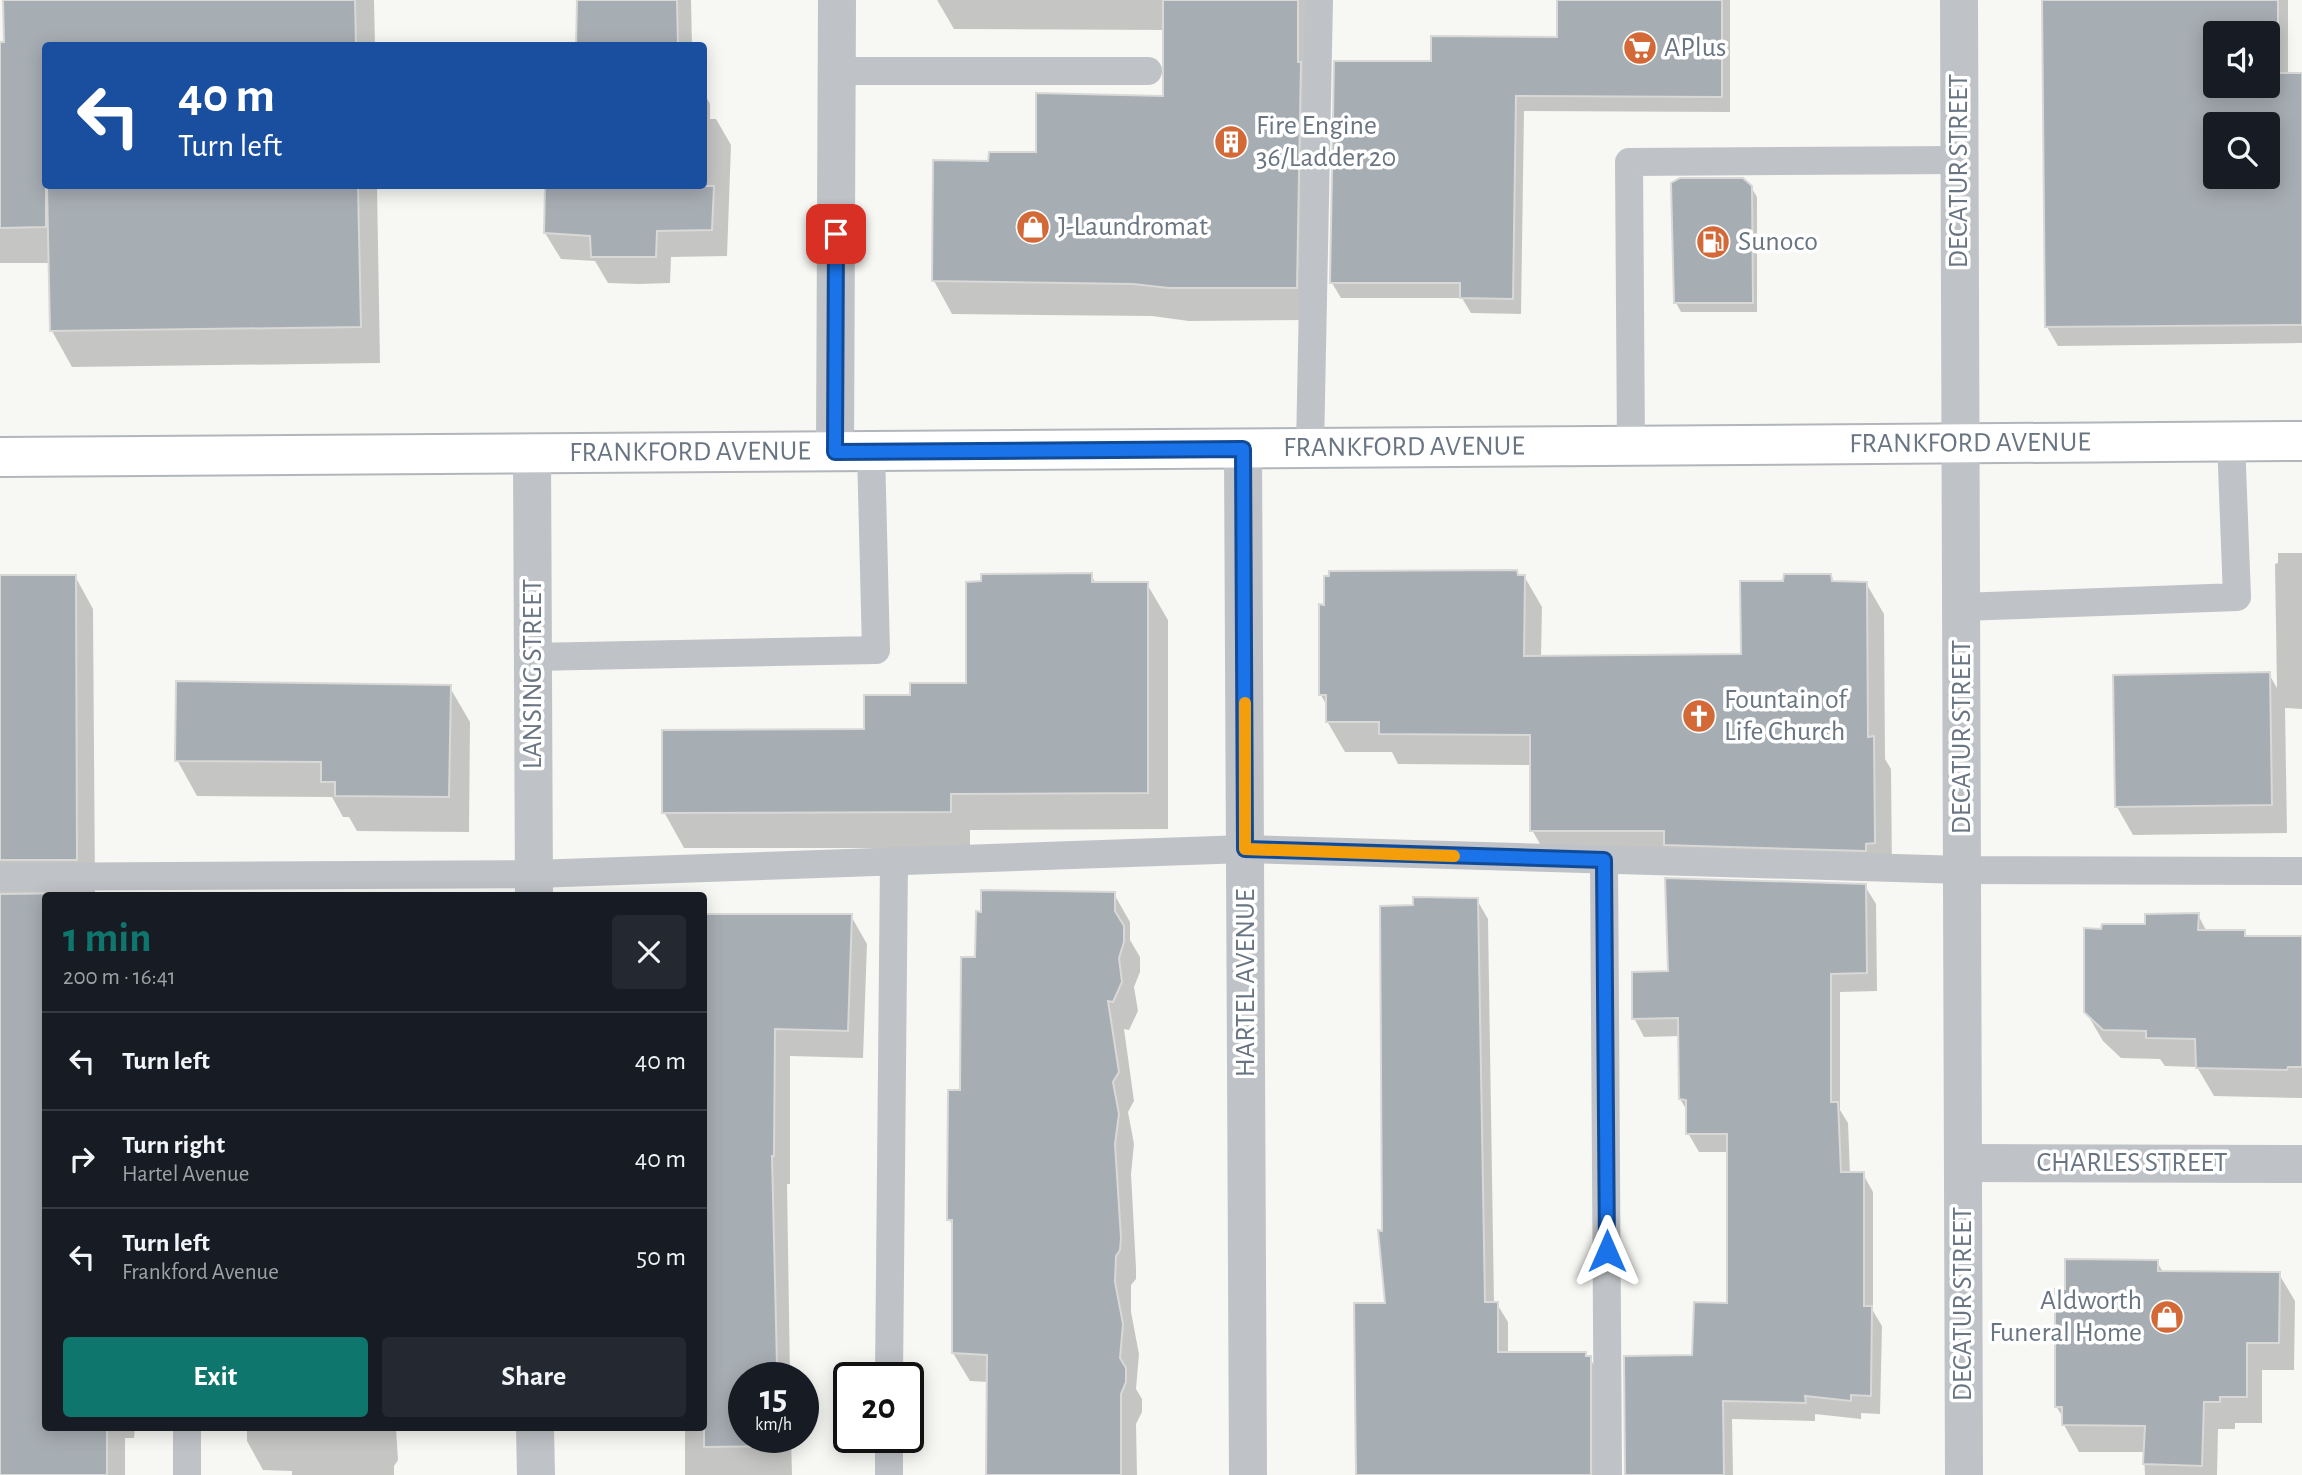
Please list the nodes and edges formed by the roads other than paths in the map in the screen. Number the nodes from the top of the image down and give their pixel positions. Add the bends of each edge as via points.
1 (837, 0) edge
2 (1319, 0) edge
3 (1959, 0) edge
4 (836, 71) junction
5 (1148, 71) dead end
6 (1959, 160) junction
7 (2231, 441) junction
8 (2302, 441) edge
9 (1961, 443) junction
10 (1631, 446) junction
11 (1310, 448) junction
12 (1243, 449) junction
13 (853, 451) junction
14 (532, 453) junction
15 (0, 457) edge
16 (1962, 607) junction
17 (533, 657) junction
18 (1245, 849) junction
19 (1604, 860) junction
20 (894, 862) junction
21 (1962, 870) junction
22 (2302, 871) edge
23 (0, 877) edge
24 (534, 885) edge
25 (184, 886) edge
26 (1963, 1163) junction
27 (2302, 1164) edge
28 (889, 1362) edge
29 (187, 1431) edge
30 (536, 1431) edge
31 (889, 1453) edge
32 (187, 1475) edge
33 (536, 1475) edge
34 (888, 1475) edge
35 (1248, 1475) edge
36 (1608, 1475) edge
37 (1964, 1475) edge

1 - 4 street
2 - 11 lane
3 - 6 street, DECATUR STREET
4 - 5 lane
4 - 13 street
6 - 9 street, DECATUR STREET
6 - 10 lane via 1629,162
7 - 8 main road, FRANKFORD AVENUE
7 - 9 main road, FRANKFORD AVENUE
7 - 16 lane via 2238,597
9 - 10 main road, FRANKFORD AVENUE
9 - 16 street, DECATUR STREET
10 - 11 main road, FRANKFORD AVENUE
11 - 12 main road, FRANKFORD AVENUE
12 - 13 main road, FRANKFORD AVENUE
12 - 18 street, HARTEL AVENUE
13 - 14 main road, FRANKFORD AVENUE
13 - 17 lane via 876,650
14 - 15 main road, FRANKFORD AVENUE
14 - 17 street, LANSING STREET
16 - 21 street, DECATUR STREET
17 - 24 street, LANSING STREET
18 - 19 lane
18 - 20 lane
18 - 35 street, HARTEL AVENUE
19 - 21 lane
19 - 36 lane
20 - 24 lane
20 - 28 lane
21 - 22 lane
21 - 26 street, DECATUR STREET
23 - 25 lane
24 - 25 lane
26 - 27 street, CHARLES STREET
26 - 37 street, DECATUR STREET
29 - 32 lane
30 - 33 street
31 - 34 lane

